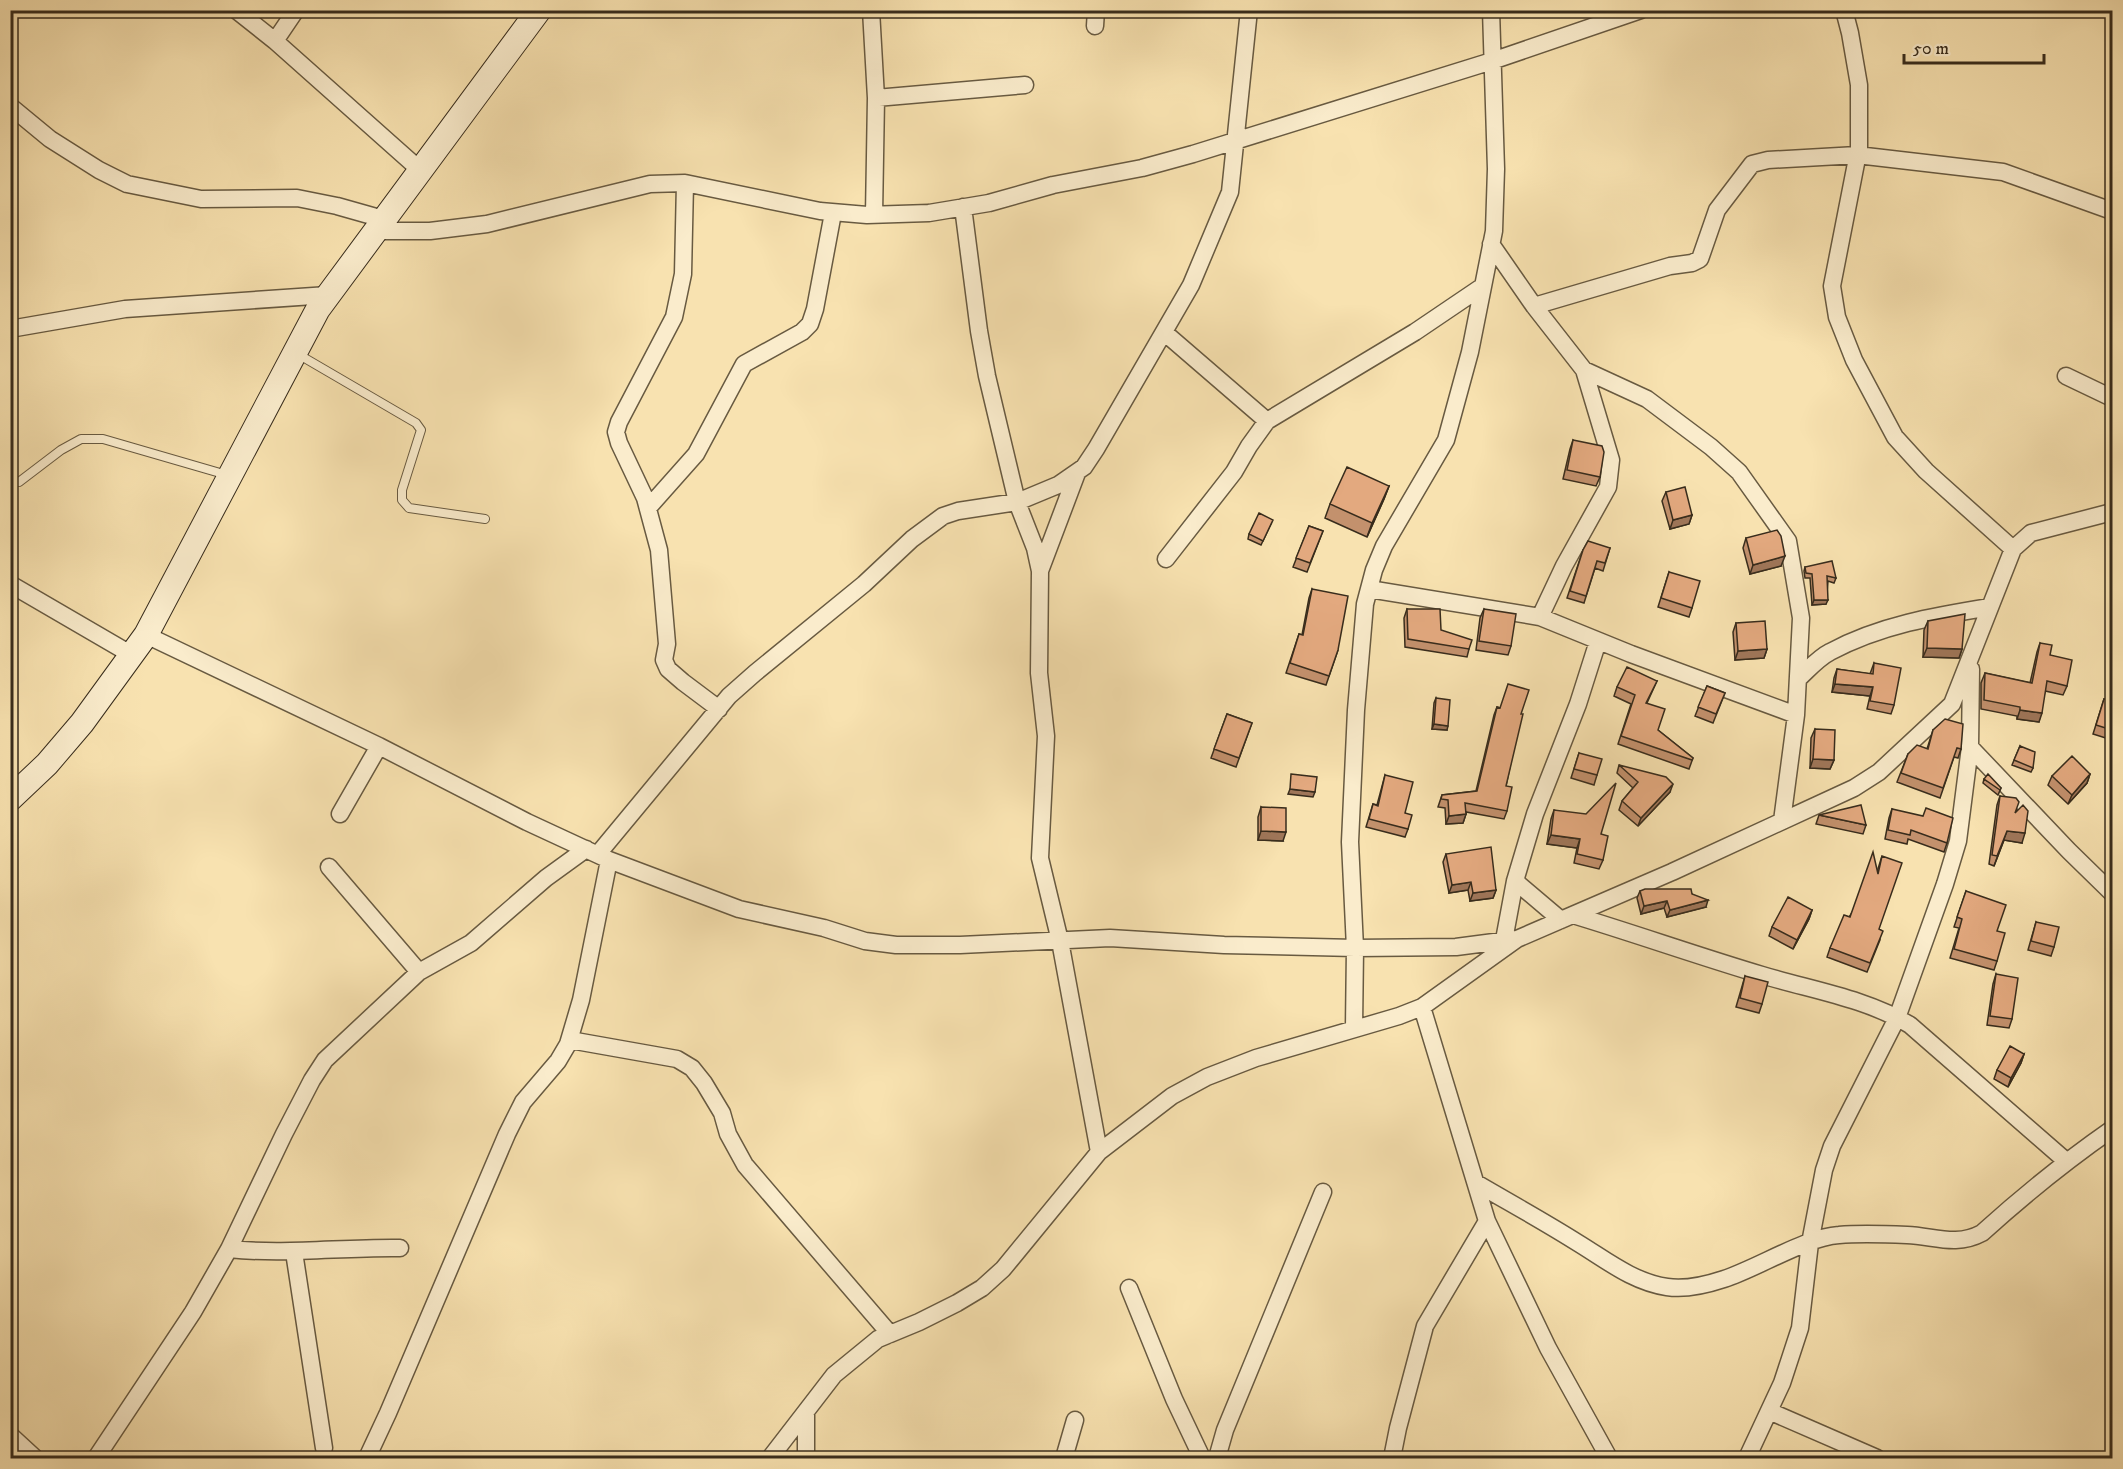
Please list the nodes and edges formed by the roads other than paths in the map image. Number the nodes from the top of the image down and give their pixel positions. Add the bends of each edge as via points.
1 (236, 10) edge
2 (296, 10) edge
3 (539, 10) edge
4 (871, 10) edge
5 (1249, 10) edge
6 (1491, 10) edge
7 (1641, 10) edge
8 (1844, 10) edge
9 (275, 41) junction
10 (1492, 61) junction
11 (1025, 85) dead end
12 (876, 98) junction
13 (10, 106) edge
14 (1234, 142) junction
15 (1857, 155) junction
16 (420, 170) junction
17 (685, 183) junction
18 (963, 207) junction
19 (2112, 211) edge
20 (833, 213) junction
21 (874, 215) junction
22 (379, 225) junction
23 (1491, 244) junction
24 (1483, 286) junction
25 (328, 295) junction
26 (1534, 306) junction
27 (10, 329) edge
28 (1164, 333) junction
29 (295, 352) junction
30 (1584, 370) junction
31 (2066, 376) dead end
32 (2112, 398) edge
33 (1267, 421) junction
34 (1077, 473) junction
35 (230, 476) junction
36 (19, 482) dead end
37 (1017, 502) junction
38 (648, 508) junction
39 (2112, 511) edge
40 (485, 519) dead end
41 (2013, 549) junction
42 (1166, 559) dead end
43 (1040, 571) junction
44 (10, 584) edge
45 (1369, 589) junction
46 (1990, 607) junction
47 (1540, 617) junction
48 (146, 635) junction
49 (1598, 641) junction
50 (132, 655) junction
51 (1971, 659) junction
52 (1798, 679) junction
53 (719, 709) junction
54 (1796, 715) junction
55 (379, 746) junction
56 (1970, 747) junction
57 (12, 795) edge
58 (340, 814) dead end
59 (1782, 821) junction
60 (598, 854) junction
61 (329, 867) dead end
62 (1515, 881) junction
63 (2112, 893) edge
64 (1567, 918) junction
65 (1510, 940) junction
66 (1060, 941) junction
67 (1355, 948) junction
68 (419, 972) junction
69 (1422, 1007) junction
70 (1897, 1018) junction
71 (1354, 1028) junction
72 (570, 1040) junction
73 (2112, 1130) edge
74 (1099, 1152) junction
75 (2066, 1161) junction
76 (1476, 1183) junction
77 (1323, 1192) dead end
78 (1487, 1221) junction
79 (1810, 1243) junction
80 (400, 1248) dead end
81 (229, 1249) junction
82 (294, 1252) junction
83 (1129, 1288) dead end
84 (890, 1334) junction
85 (1769, 1411) junction
86 (806, 1412) junction
87 (1076, 1420) dead end
88 (10, 1435) edge
89 (324, 1448) dead end
90 (36, 1458) edge
91 (96, 1458) edge
92 (367, 1458) edge
93 (770, 1458) edge
94 (806, 1458) edge
95 (1065, 1458) edge
96 (1202, 1458) edge
97 (1217, 1458) edge
98 (1392, 1458) edge
99 (1609, 1458) edge
100 (1747, 1458) edge
101 (1877, 1458) edge

1 - 9 street
2 - 9 street
3 - 16 street
4 - 12 street
5 - 14 street
6 - 10 street
7 - 10 street
8 - 15 street via 1859,85
9 - 16 street
10 - 14 street
10 - 23 street via 1496,169
11 - 12 street
12 - 21 street
13 - 22 street via 50,139 127,184 201,199 297,198 337,206
14 - 18 street via 1142,168
14 - 28 street via 1230,192 1191,285
15 - 19 street via 2003,172
15 - 26 street via 1768,160 1752,165 1717,210 1700,259
15 - 41 street via 1832,286 1837,317 1854,360 1895,437 1926,471
16 - 22 street
17 - 20 street
17 - 22 street via 650,184 486,224 430,231
17 - 38 street via 683,274 674,317 616,432
18 - 21 street
18 - 37 street via 987,376
20 - 21 street
20 - 38 street via 810,324 744,364 696,454
22 - 25 street
23 - 24 street
23 - 26 street
24 - 33 street
24 - 45 street via 1446,440 1384,546
25 - 27 street via 125,309
25 - 29 street
26 - 30 street
28 - 33 street
28 - 34 street via 1096,449
29 - 35 street
29 - 40 lane via 416,423 421,430 402,490 402,500 409,508
30 - 47 street via 1611,460 1611,474 1608,488
30 - 52 street via 1647,399 1711,447 1739,472 1788,541 1802,618
31 - 32 street
33 - 42 street via 1234,472
34 - 37 street
34 - 43 street
35 - 36 lane via 103,439 81,439
35 - 48 street
37 - 43 street
37 - 53 street via 943,516 755,673
38 - 53 street via 659,550 667,644 664,660 668,669
39 - 41 street via 2031,533
41 - 46 street
43 - 66 street via 1039,673 1046,736 1040,858
44 - 50 street
45 - 47 street
45 - 67 street via 1356,710 1350,842
46 - 51 street
46 - 52 street via 1922,618 1882,630 1828,652
47 - 49 street
48 - 50 street
48 - 55 street
49 - 54 street
49 - 62 street
50 - 57 street via 47,764
51 - 56 street
51 - 59 street via 1952,704 1879,772 1854,788
52 - 54 street
53 - 60 street
54 - 59 street
55 - 58 street
55 - 60 street
56 - 63 street
56 - 70 street via 1958,841
59 - 64 street
60 - 66 street via 739,909 865,941 896,945
60 - 68 street via 546,878 471,943
60 - 72 street via 581,1000
61 - 68 street
62 - 64 street
62 - 65 street
64 - 65 street
64 - 70 street via 1871,1006
65 - 67 street via 1456,947
65 - 69 street
66 - 67 street via 1110,938
66 - 74 street
67 - 71 street
68 - 81 street via 325,1060 284,1134
69 - 71 street
69 - 76 street
70 - 75 street via 1910,1025
70 - 79 street via 1832,1146
71 - 74 street via 1207,1077 1172,1096
72 - 84 street via 677,1059 692,1068 722,1113 728,1134 745,1165
72 - 92 street via 558,1061 523,1102 507,1134
73 - 75 street
74 - 84 street via 1003,1269 957,1303
75 - 79 street via 1982,1233 1966,1240 1855,1234 1834,1235
76 - 78 street
76 - 79 street via 1627,1274 1668,1287 1694,1287 1725,1278
77 - 97 street
78 - 98 street via 1425,1326
78 - 99 street via 1548,1348
79 - 85 street via 1800,1328
80 - 82 street
81 - 82 street
81 - 91 street via 193,1312
82 - 89 street
83 - 96 street
84 - 86 street via 878,1339 834,1375
85 - 100 street
85 - 101 street
86 - 93 street
86 - 94 street
87 - 95 street
88 - 90 street

